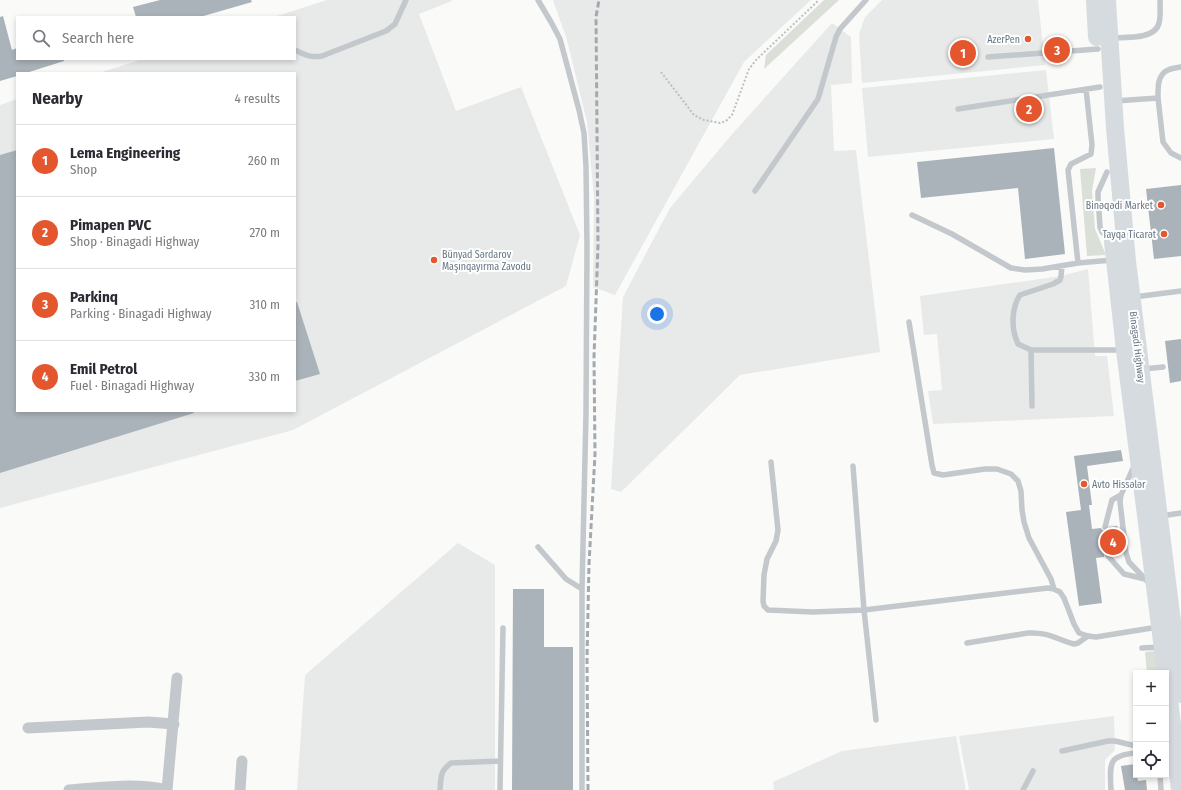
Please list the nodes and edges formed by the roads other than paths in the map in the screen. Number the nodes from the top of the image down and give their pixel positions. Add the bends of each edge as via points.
1 (406, 0) edge
2 (538, 0) edge
3 (866, 0) edge
4 (1095, 0) edge
5 (1107, 0) edge
6 (1160, 0) edge
7 (1104, 43) junction
8 (296, 51) edge
9 (988, 57) dead end
10 (1181, 67) edge
11 (1093, 88) junction
12 (1158, 98) junction
13 (1113, 101) junction
14 (958, 109) dead end
15 (1181, 158) edge
16 (755, 191) dead end
17 (912, 215) dead end
18 (1114, 253) junction
19 (1078, 263) junction
20 (1062, 266) junction
21 (1181, 291) edge
22 (1132, 297) junction
23 (909, 322) dead end
24 (1031, 350) junction
25 (1125, 350) junction
26 (1163, 367) dead end
27 (1140, 369) junction
28 (1032, 406) dead end
29 (1138, 458) junction
30 (771, 462) dead end
31 (853, 466) dead end
32 (1121, 496) junction
33 (1181, 513) edge
34 (1159, 516) junction
35 (1105, 527) dead end
36 (538, 547) dead end
37 (1108, 556) dead end
38 (1151, 585) junction
39 (582, 589) junction
40 (1054, 589) junction
41 (864, 610) junction
42 (1160, 626) junction
43 (503, 628) dead end
44 (1088, 636) junction
45 (968, 643) dead end
46 (1173, 645) edge
47 (1142, 648) dead end
48 (1167, 670) edge
49 (177, 678) dead end
50 (1181, 694) edge
51 (1169, 706) edge
52 (876, 720) dead end
53 (174, 724) junction
54 (28, 728) dead end
55 (1133, 745) edge
56 (1062, 751) dead end
57 (1133, 753) edge
58 (242, 761) dead end
59 (500, 761) junction
60 (1033, 771) dead end
61 (1160, 778) edge
62 (69, 790) edge
63 (167, 790) edge
64 (240, 790) edge
65 (440, 790) edge
66 (500, 790) edge
67 (582, 790) edge
68 (1023, 790) edge
69 (1111, 790) edge
70 (1161, 790) edge
71 (1180, 790) edge

1 - 8 lane via 395,24 386,30 322,56 306,56
2 - 39 lane via 560,39 584,133 587,247
3 - 16 lane via 836,37 818,99
4 - 7 main road, Binagadi Highway
5 - 7 main road, Binagadi Highway
6 - 7 lane via 1160,22 1154,32
7 - 9 lane
7 - 11 main road, Binagadi Highway
7 - 13 main road, Binagadi Highway
10 - 12 lane via 1168,70 1161,76
11 - 14 lane
11 - 18 main road, Binagadi Highway via 1107,172
11 - 19 lane via 1091,154 1071,164 1068,170
12 - 13 lane
12 - 15 lane via 1163,142 1171,153
13 - 22 main road, Binagadi Highway
17 - 20 lane via 952,234 1010,268 1026,270
18 - 19 lane
18 - 25 main road, Binagadi Highway
19 - 20 lane
20 - 24 lane via 1060,280 1020,295 1013,309 1014,336 1018,344
21 - 22 lane
22 - 27 main road, Binagadi Highway
23 - 40 lane via 934,473 943,475 997,469 1011,474 1018,481 1021,491 1024,522 1029,538
24 - 25 lane
24 - 28 lane
25 - 29 main road, Binagadi Highway
26 - 27 lane
27 - 34 main road, Binagadi Highway
29 - 32 lane
29 - 38 main road, Binagadi Highway
30 - 41 lane via 778,530 764,575 764,606 768,610 776,611
31 - 41 lane
32 - 35 lane via 1112,500
32 - 38 lane via 1126,553 1130,562
33 - 34 lane
34 - 46 main road, Binagadi Highway
36 - 39 lane via 566,579
37 - 38 lane via 1124,574
38 - 42 main road, Binagadi Highway
39 - 67 lane
40 - 41 lane via 1038,588
40 - 44 lane via 1064,598 1079,633
41 - 52 lane
42 - 44 lane via 1096,637
42 - 46 main road, Binagadi Highway
43 - 59 lane
44 - 45 lane via 1074,644 1049,634 1028,632
46 - 47 lane
46 - 48 main road, Binagadi Highway
46 - 50 main road, Binagadi Highway
49 - 53 street
51 - 71 main road, Binagadi Highway
53 - 54 street via 148,722
53 - 63 street
55 - 56 lane via 1108,741
57 - 69 lane via 1117,756 1112,761
58 - 64 street
59 - 65 lane via 451,763 445,767 441,775
59 - 66 lane
60 - 68 lane
61 - 70 lane
62 - 63 street via 137,786

